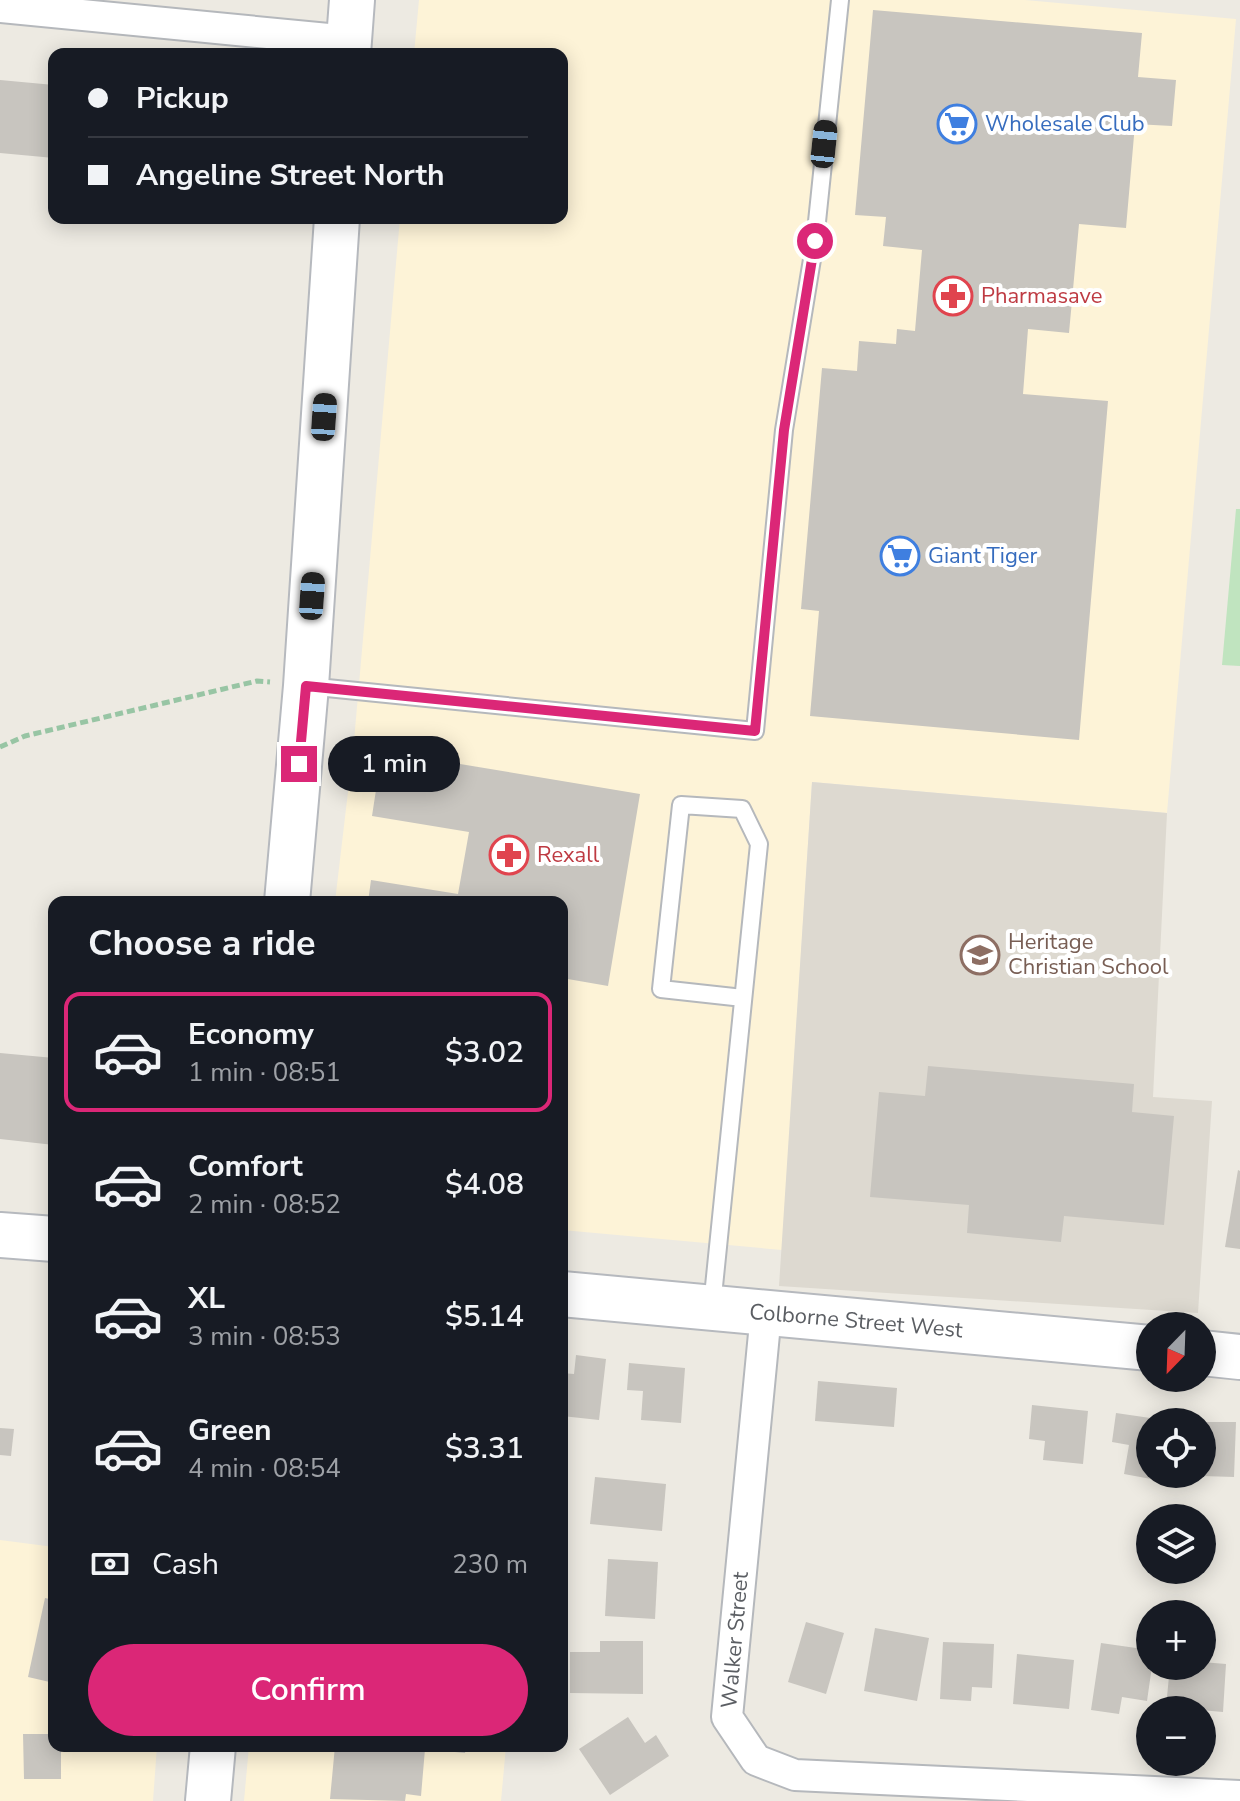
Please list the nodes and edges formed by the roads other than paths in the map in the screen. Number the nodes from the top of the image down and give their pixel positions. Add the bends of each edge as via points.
1 (840, 0) edge
2 (0, 7) edge
3 (350, 32) edge
4 (337, 224) edge
5 (306, 686) junction
6 (288, 896) edge
7 (743, 998) junction
8 (0, 1235) edge
9 (48, 1239) edge
10 (568, 1295) edge
11 (711, 1308) junction
12 (766, 1313) junction
13 (1136, 1347) edge
14 (1216, 1354) edge
15 (1240, 1357) edge
16 (212, 1752) edge
17 (1240, 1796) edge
18 (208, 1801) edge

1 - 5 lane via 815,241 784,430 755,731
2 - 3 street
4 - 5 main road
5 - 6 main road
7 - 7 lane via 759,844 742,809 681,805 661,989
7 - 11 lane
8 - 9 main road
10 - 11 main road, Colborne Street West
11 - 12 main road, Colborne Street West
12 - 13 main road, Colborne Street West
12 - 17 street, Walker Street via 727,1717 756,1760 795,1775
14 - 15 main road
16 - 18 main road

